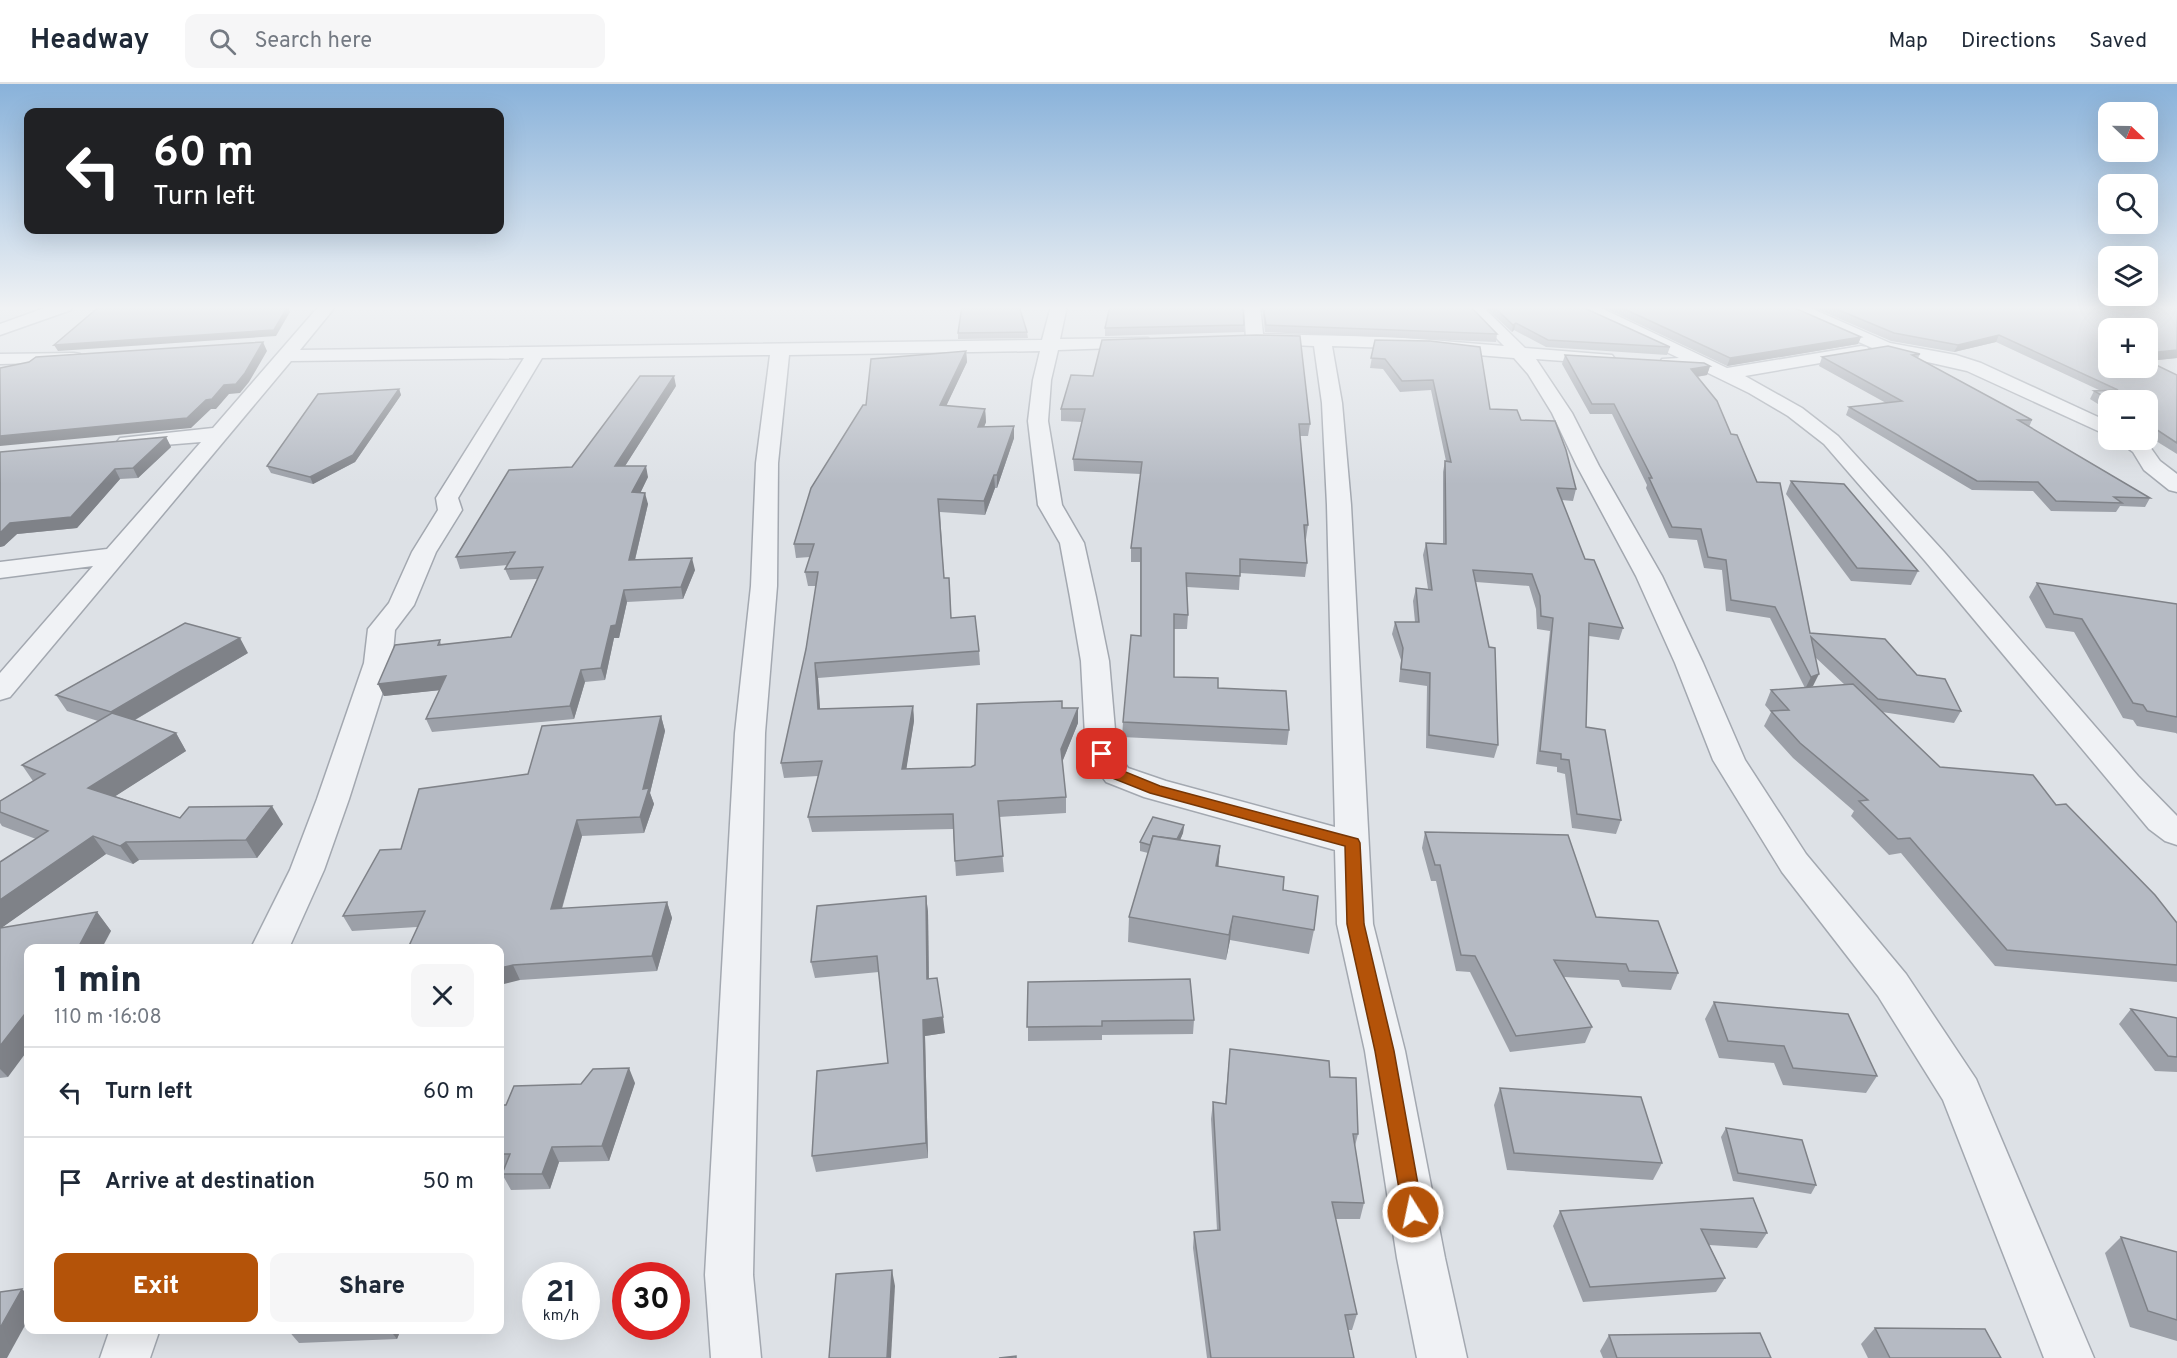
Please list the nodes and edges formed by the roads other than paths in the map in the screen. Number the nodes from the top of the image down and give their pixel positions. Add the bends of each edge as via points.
1 (270, 365) edge
2 (529, 365) edge
3 (778, 365) edge
4 (1046, 365) edge
5 (1326, 365) edge
6 (1531, 365) edge
7 (1681, 365) edge
8 (1709, 365) edge
9 (1743, 365) edge
10 (1969, 365) edge
11 (1716, 369) junction
12 (2098, 425) edge
13 (216, 434) junction
14 (102, 444) edge
15 (2142, 450) edge
16 (2177, 485) edge
17 (114, 556) junction
18 (0, 570) edge
19 (0, 691) edge
20 (2177, 833) edge
21 (1352, 843) junction
22 (272, 944) edge
23 (133, 1334) edge
24 (125, 1358) edge
25 (736, 1358) edge
26 (1442, 1358) edge
27 (2069, 1358) edge

1 - 13 street
2 - 22 street via 447,498 450,510 424,552 401,605 382,629 378,663 333,799 307,870
3 - 25 street via 767,464 764,586 750,734 729,1275
4 - 21 street via 1038,421 1050,506 1072,543 1095,662 1102,754 1118,775 1155,789
5 - 21 street via 1339,505
6 - 27 street via 1562,413 1649,576 1729,760 1794,863 1892,985 1961,1092
7 - 11 street
8 - 11 street
9 - 11 street
10 - 12 street
11 - 20 street via 1796,412 1832,440 2127,783
13 - 14 street
13 - 17 street
15 - 16 street via 2152,465
17 - 18 street
17 - 19 street
21 - 26 street via 1355,924 1385,1051
23 - 24 street

